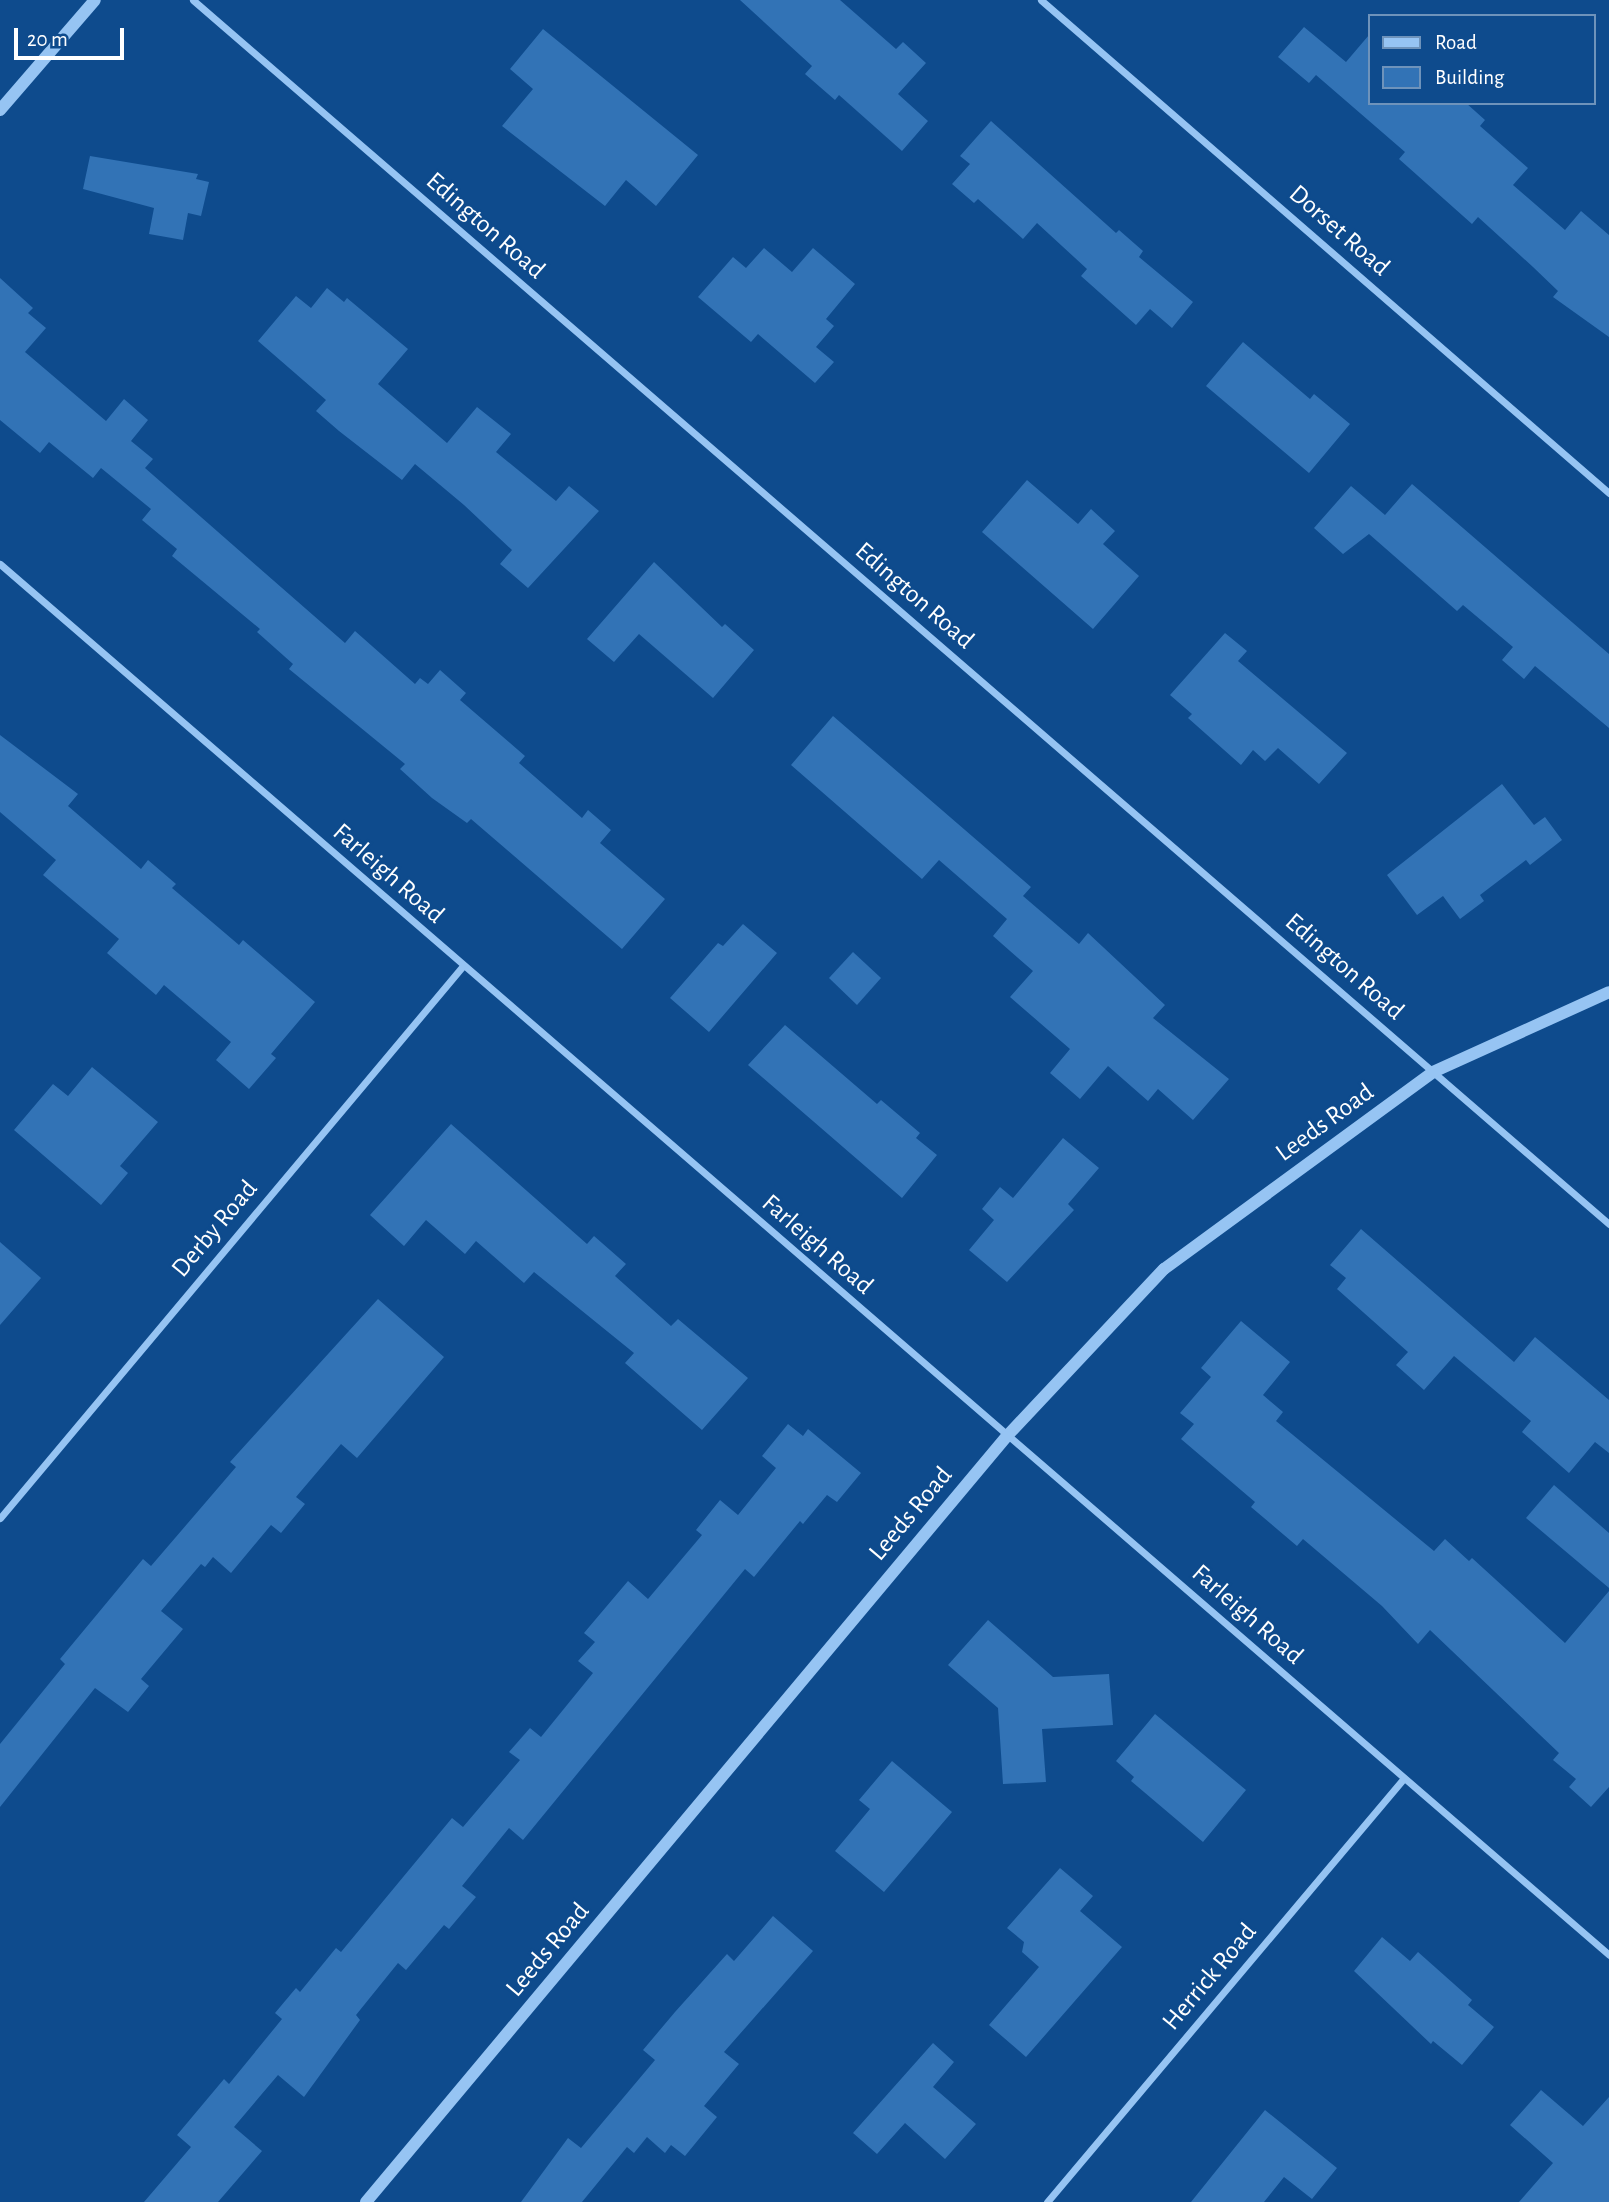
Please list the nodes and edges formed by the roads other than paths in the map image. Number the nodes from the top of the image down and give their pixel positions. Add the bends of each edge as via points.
1 (95, 0) edge
2 (193, 0) edge
3 (1041, 0) edge
4 (0, 110) edge
5 (1609, 493) edge
6 (0, 564) edge
7 (462, 967) junction
8 (1609, 992) edge
9 (1433, 1072) junction
10 (1609, 1224) edge
11 (1007, 1436) junction
12 (0, 1518) edge
13 (1404, 1778) junction
14 (1609, 1955) edge
15 (366, 2202) edge
16 (1047, 2202) edge

1 - 4 street
2 - 9 street, Edington Road
3 - 5 street, Dorset Road
6 - 7 street, Farleigh Road
7 - 11 street, Farleigh Road
7 - 12 street, Derby Road
8 - 9 street, Leeds Road
9 - 10 street, Edington Road
9 - 11 street, Leeds Road via 1164,1269
11 - 13 street, Farleigh Road
11 - 15 street, Leeds Road
13 - 14 street, Farleigh Road
13 - 16 street, Herrick Road

